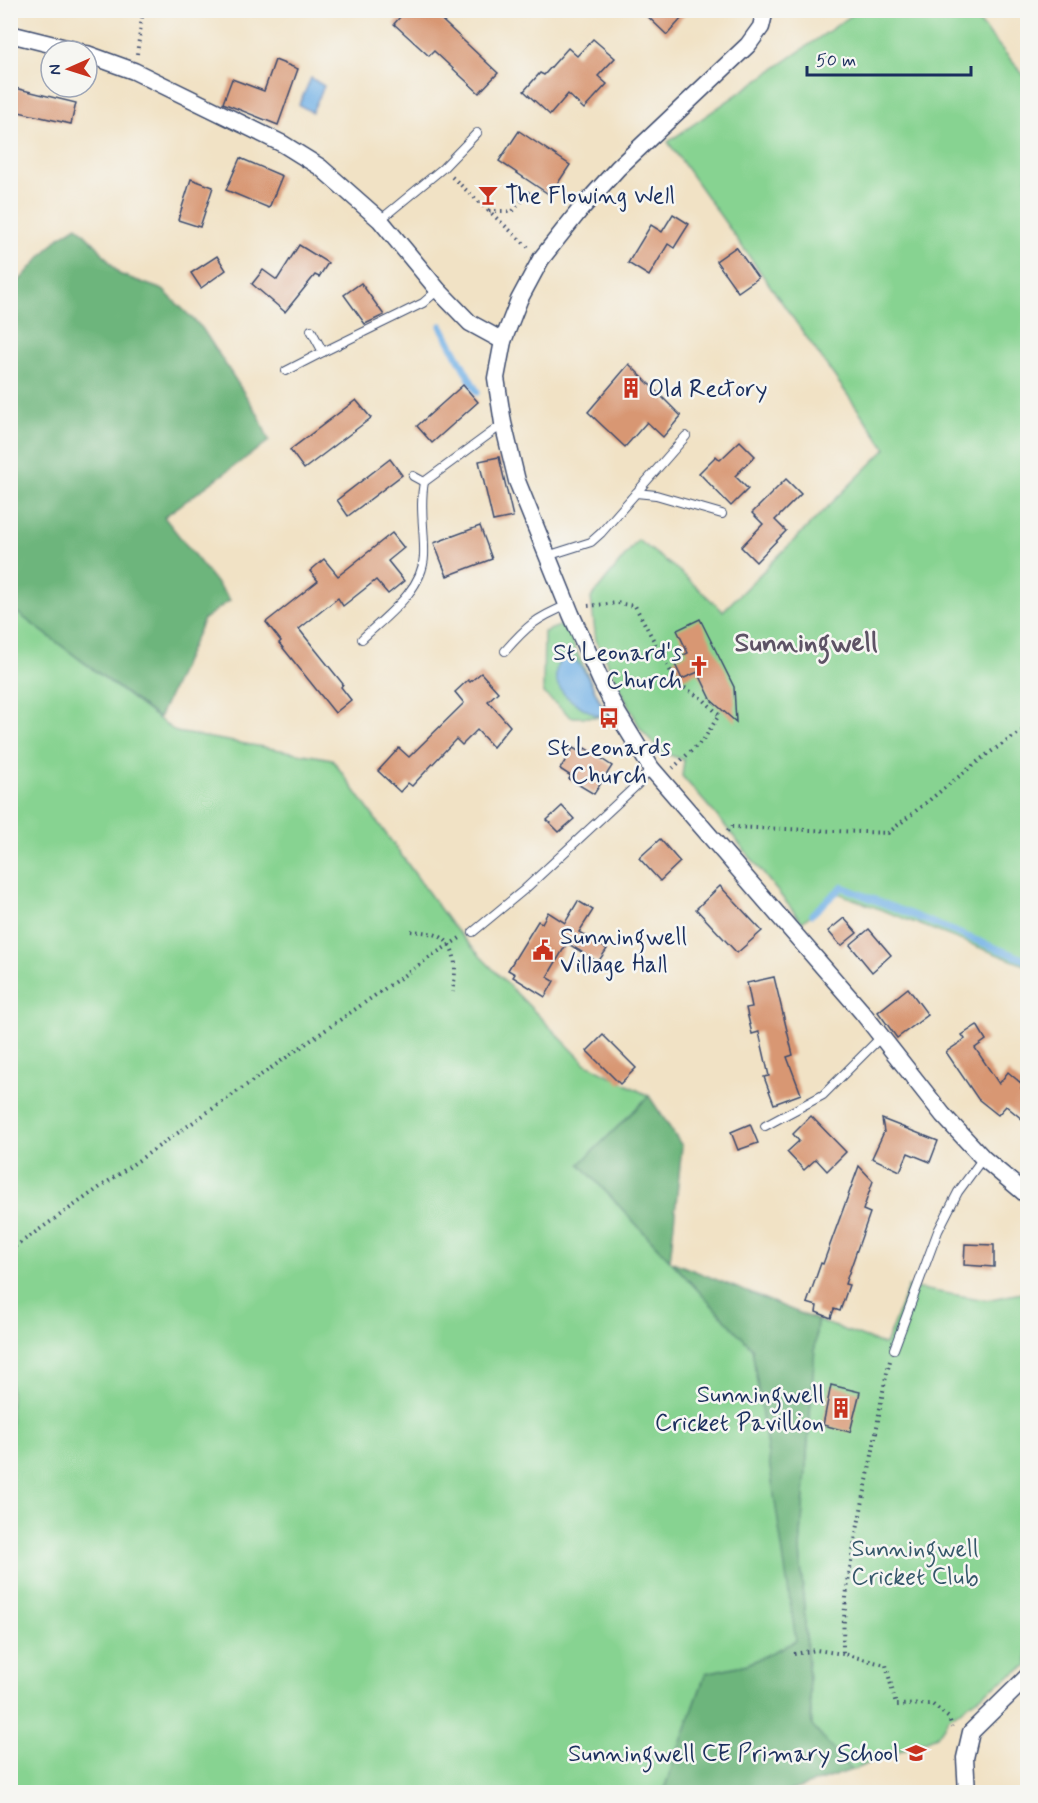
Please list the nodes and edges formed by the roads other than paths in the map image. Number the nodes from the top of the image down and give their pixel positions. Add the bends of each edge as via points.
1 (765, 10) edge
2 (10, 34) edge
3 (39, 41) edge
4 (99, 58) edge
5 (477, 133) dead end
6 (380, 219) junction
7 (438, 290) junction
8 (311, 330) dead end
9 (503, 341) junction
10 (324, 352) junction
11 (286, 371) dead end
12 (503, 423) junction
13 (686, 436) dead end
14 (413, 476) dead end
15 (424, 482) junction
16 (636, 493) junction
17 (722, 514) dead end
18 (547, 556) junction
19 (569, 610) junction
20 (362, 639) dead end
21 (505, 651) dead end
22 (656, 774) junction
23 (473, 932) dead end
24 (882, 1036) junction
25 (765, 1126) dead end
26 (983, 1158) junction
27 (1028, 1196) edge
28 (894, 1349) road end
29 (1028, 1676) edge
30 (967, 1792) edge

1 - 9 street via 761,27 748,45 618,168 541,259
2 - 3 street
4 - 6 street via 134,71 283,144 320,167
5 - 6 lane via 443,168
6 - 7 street
7 - 9 street via 470,323
7 - 10 lane via 423,303
8 - 10 lane
9 - 12 street via 496,378
10 - 11 lane
12 - 15 lane
12 - 18 street via 517,481
13 - 16 lane
14 - 15 lane
15 - 20 lane via 421,570 414,586
16 - 17 lane
16 - 18 lane via 591,542
18 - 19 street
19 - 21 lane via 541,616
19 - 22 street via 614,706
22 - 23 lane via 638,784
22 - 24 street
24 - 25 lane via 823,1095
24 - 26 street via 943,1115
26 - 27 street
26 - 28 lane via 958,1192 938,1231
29 - 30 street via 971,1732 966,1758

